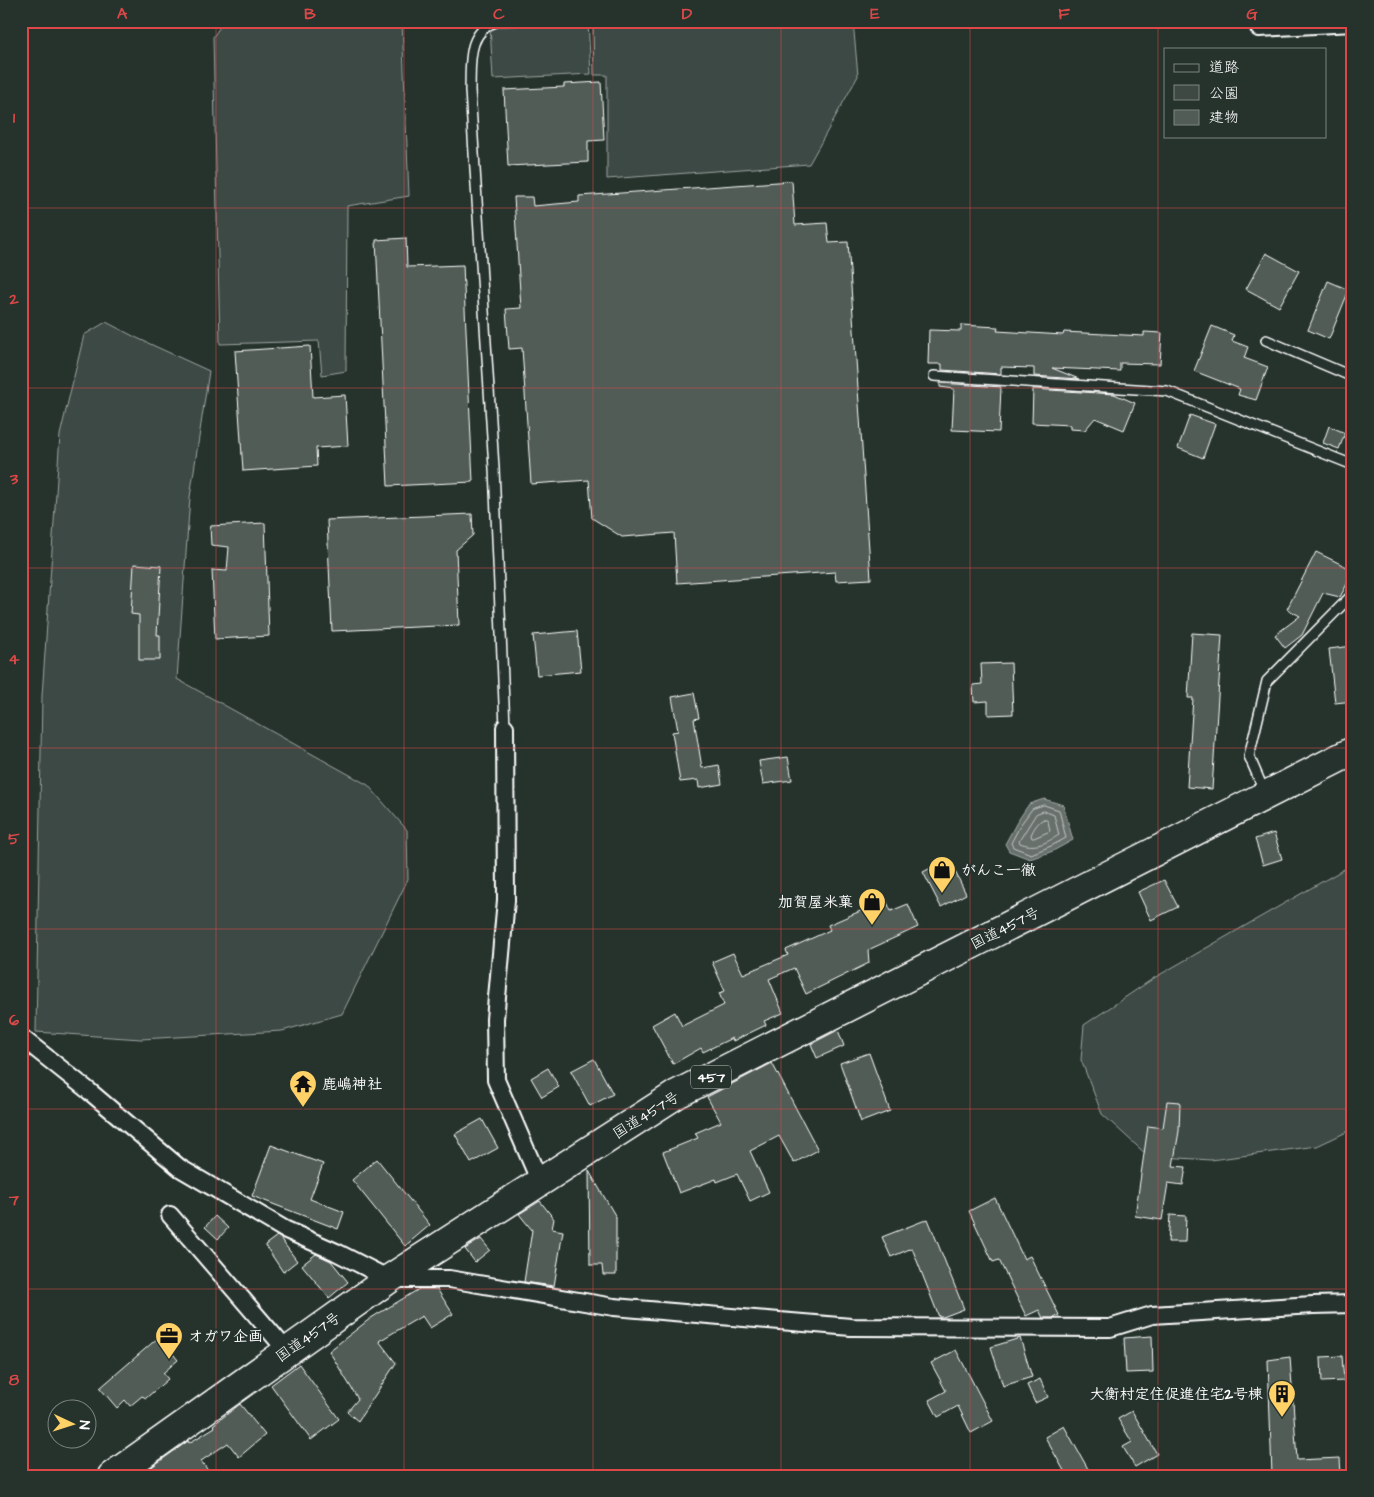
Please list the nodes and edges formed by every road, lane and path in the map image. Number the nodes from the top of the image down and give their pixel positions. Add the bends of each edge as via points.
1 (498, 21) edge
2 (1353, 23) edge
3 (1259, 28) dead end
4 (1266, 340) dead end
5 (934, 376) dead end
6 (1353, 377) edge
7 (1353, 465) edge
8 (1353, 594) edge
9 (505, 726) joint
10 (1353, 751) edge
11 (1266, 795) junction
12 (21, 1037) edge
13 (540, 1182) junction
14 (170, 1215) dead end
15 (388, 1279) junction
16 (1353, 1304) edge
17 (287, 1352) junction
18 (112, 1476) edge

1 - 9 lane via 484,27 475,38 470,90 494,468
2 - 3 street
4 - 6 lane
5 - 7 lane via 1167,392
8 - 11 lane via 1267,681 1249,756
9 - 13 street via 506,900 495,1019 496,1080
10 - 11 highway, 国道457号 / 457
11 - 13 highway, 国道457号 / 457 via 677,1094
12 - 15 street via 180,1168 284,1229
13 - 15 highway, 国道457号 / 457
14 - 17 street
15 - 16 street via 449,1279 614,1308 851,1327 1110,1328 1152,1315
15 - 17 highway, 国道457号 / 457
17 - 18 highway, 国道457号 / 457

